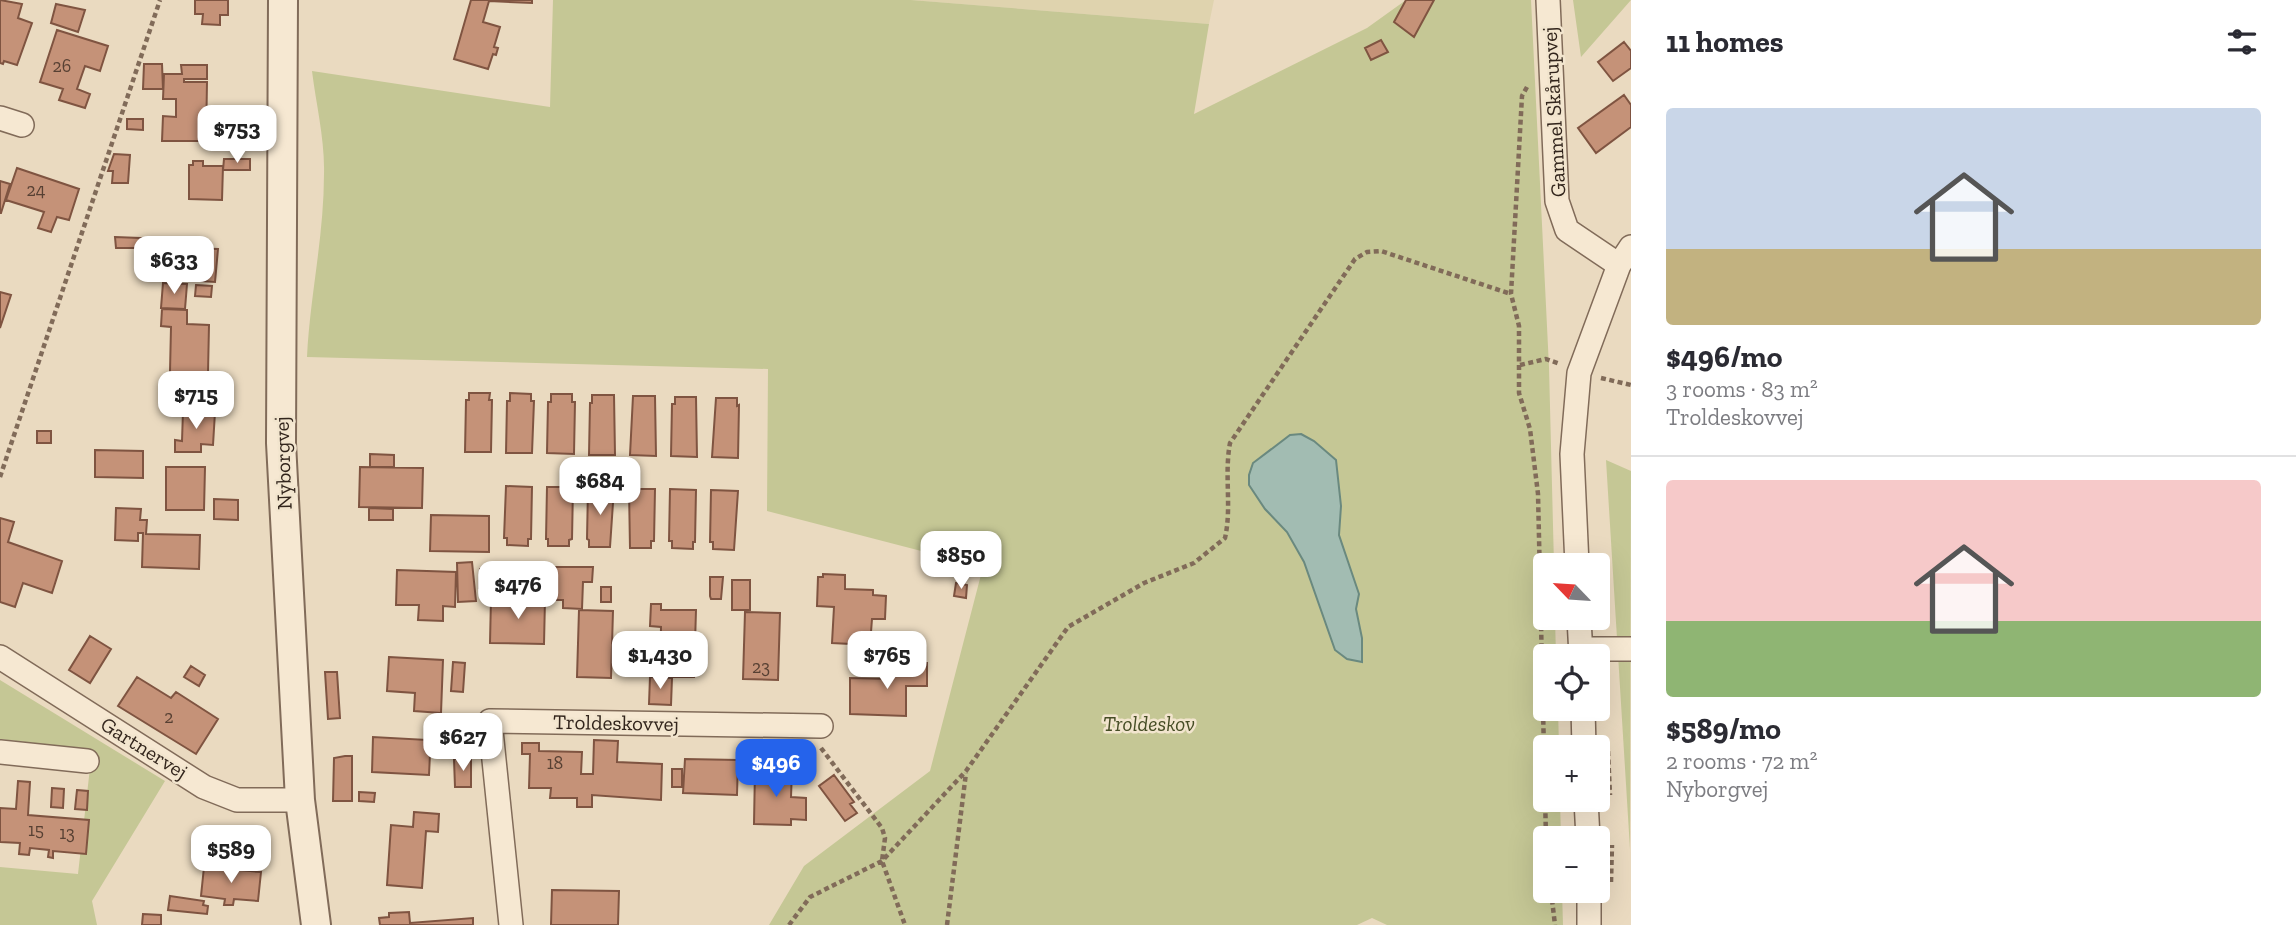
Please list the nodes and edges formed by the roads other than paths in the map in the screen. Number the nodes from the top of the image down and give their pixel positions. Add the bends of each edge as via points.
1 (283, 0) edge
2 (1548, 0) edge
3 (1625, 256) edge
4 (1576, 553) edge
5 (1610, 649) edge
6 (1631, 649) edge
7 (0, 657) edge
8 (821, 726) road end
9 (0, 752) edge
10 (87, 761) dead end
11 (300, 800) junction
12 (1596, 903) edge
13 (316, 925) edge
14 (511, 925) edge
15 (1589, 925) edge

1 - 11 street, Nyborgvej via 281,443
2 - 3 street, Gammel Skårupvej via 1557,201 1567,230
3 - 4 street, Gammel Skårupvej via 1579,373 1572,454
5 - 6 street
7 - 11 street, Gartnervej via 204,787 237,800
8 - 14 street, Troldeskovvej via 490,721
9 - 10 street
11 - 13 street, Nyborgvej
12 - 15 street

